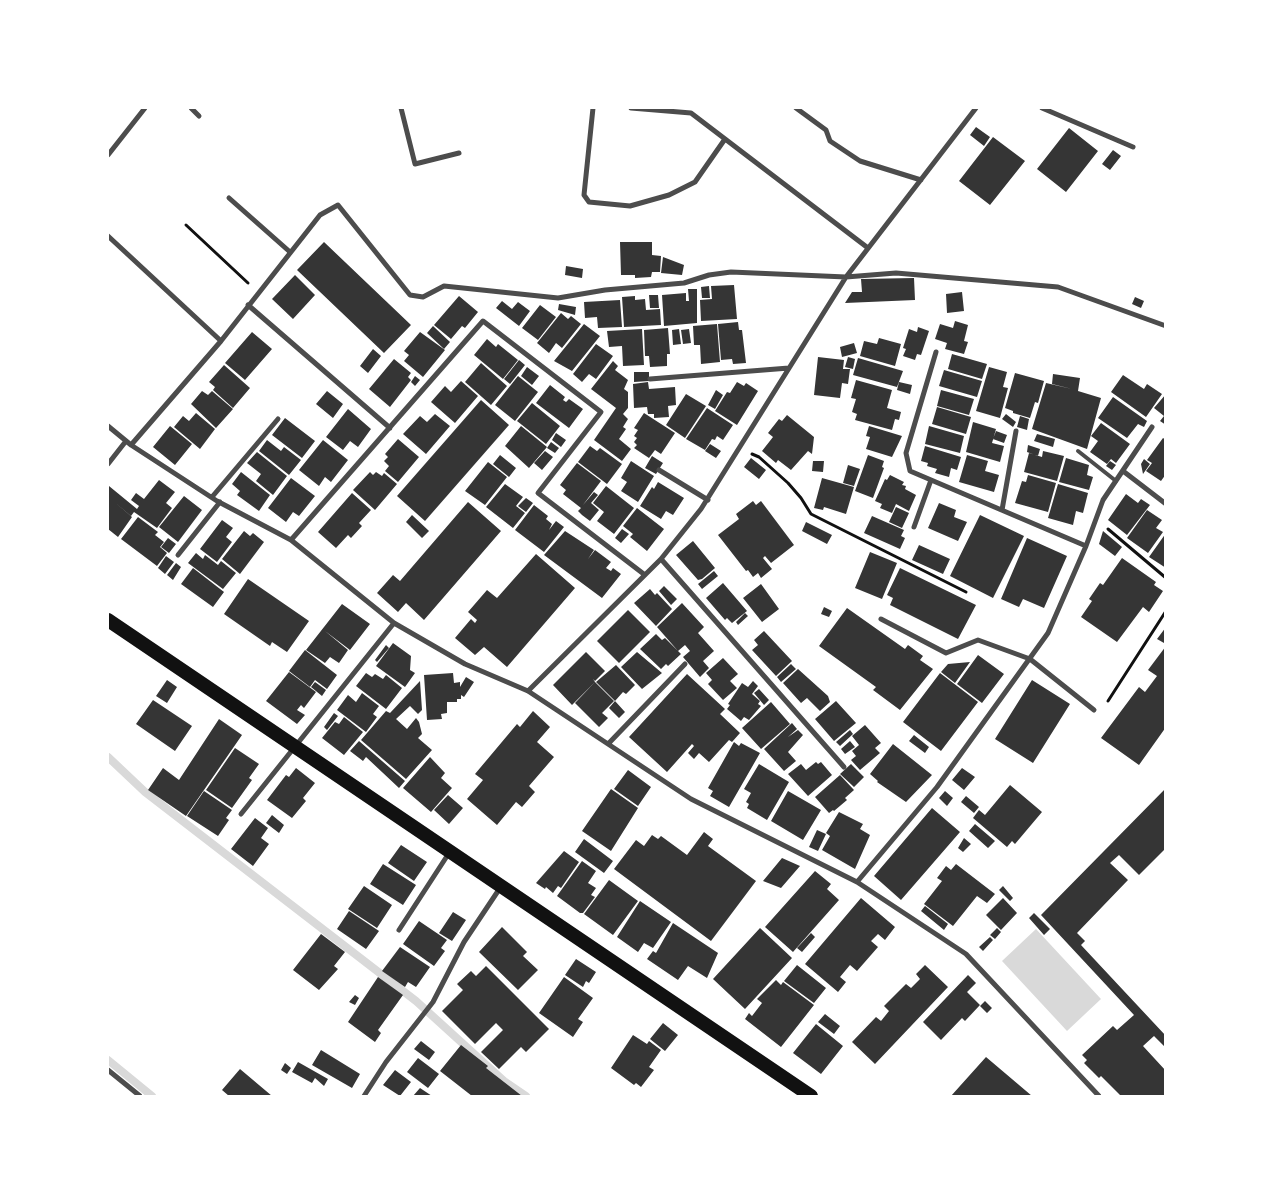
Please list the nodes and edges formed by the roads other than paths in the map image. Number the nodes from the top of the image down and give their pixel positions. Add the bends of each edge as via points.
1 (145, 108) edge
2 (191, 108) edge
3 (401, 108) edge
4 (593, 108) edge
5 (631, 108) edge
6 (638, 108) edge
7 (796, 108) edge
8 (976, 108) edge
9 (1042, 108) edge
10 (199, 116) dead end
11 (725, 139) junction
12 (1134, 147) dead end
13 (459, 153) dead end
14 (108, 155) edge
15 (921, 180) junction
16 (229, 198) dead end
17 (108, 236) edge
18 (868, 248) junction
19 (290, 252) junction
20 (846, 277) junction
21 (248, 305) junction
22 (1166, 326) edge
23 (221, 341) junction
24 (936, 352) dead end
25 (789, 368) junction
26 (650, 378) dead end
27 (278, 419) dead end
28 (108, 426) edge
29 (1152, 426) dead end
30 (390, 428) junction
31 (1016, 431) dead end
32 (126, 441) junction
33 (131, 445) junction
34 (1078, 451) dead end
35 (108, 464) edge
36 (659, 470) dead end
37 (1123, 471) junction
38 (931, 480) junction
39 (1116, 481) junction
40 (212, 497) junction
41 (708, 500) junction
42 (220, 502) junction
43 (1166, 504) edge
44 (1002, 510) junction
45 (914, 527) dead end
46 (292, 540) junction
47 (1086, 546) junction
48 (178, 556) dead end
49 (661, 559) junction
50 (644, 575) junction
51 (881, 619) dead end
52 (108, 620) edge
53 (394, 623) junction
54 (1030, 659) junction
55 (685, 664) dead end
56 (528, 691) junction
57 (1094, 710) dead end
58 (608, 742) junction
59 (295, 747) junction
60 (844, 767) dead end
61 (242, 814) dead end
62 (450, 852) junction
63 (857, 882) junction
64 (501, 887) junction
65 (399, 930) dead end
66 (108, 1070) edge
67 (140, 1096) edge
68 (364, 1096) edge
69 (812, 1096) edge
70 (1098, 1096) edge

1 - 14 street
2 - 10 street
3 - 13 street via 415,164
4 - 11 street via 584,195 589,202 630,206 669,195 695,182
5 - 6 street
6 - 11 street via 690,113
7 - 15 street via 826,130 830,140 860,161
8 - 15 street
9 - 12 street
11 - 18 street
15 - 18 street
16 - 19 street
17 - 23 street
18 - 20 street
19 - 20 street via 320,215 338,205 410,295 423,297 444,286 558,298 684,283 731,272
19 - 21 street
20 - 22 street via 896,272 1058,287
20 - 25 street
21 - 23 street
21 - 30 street
23 - 33 street
24 - 38 street via 906,453 910,471
25 - 26 street
25 - 41 street
27 - 40 street
28 - 32 street
29 - 37 street
30 - 46 street
30 - 50 street via 483,321 601,412 538,493
31 - 44 street
32 - 33 street
32 - 35 street
33 - 40 street
34 - 39 lane
36 - 41 street
37 - 39 street
37 - 43 street
38 - 44 street
38 - 45 street
39 - 47 street via 1103,500
40 - 42 street
41 - 49 street
42 - 46 street
42 - 48 street
44 - 47 street
46 - 53 street
47 - 54 street via 1048,633
49 - 50 street
49 - 60 street
50 - 56 street
51 - 54 street via 946,653 978,640
52 - 59 highway
53 - 56 street via 465,664
53 - 59 street
54 - 57 street
54 - 63 street via 937,787
55 - 58 street
56 - 58 street
58 - 63 street via 691,799
59 - 61 street
59 - 62 highway
62 - 64 highway
62 - 65 street
63 - 70 street via 966,954
64 - 68 street via 464,942 433,1002
64 - 69 highway
66 - 67 street

